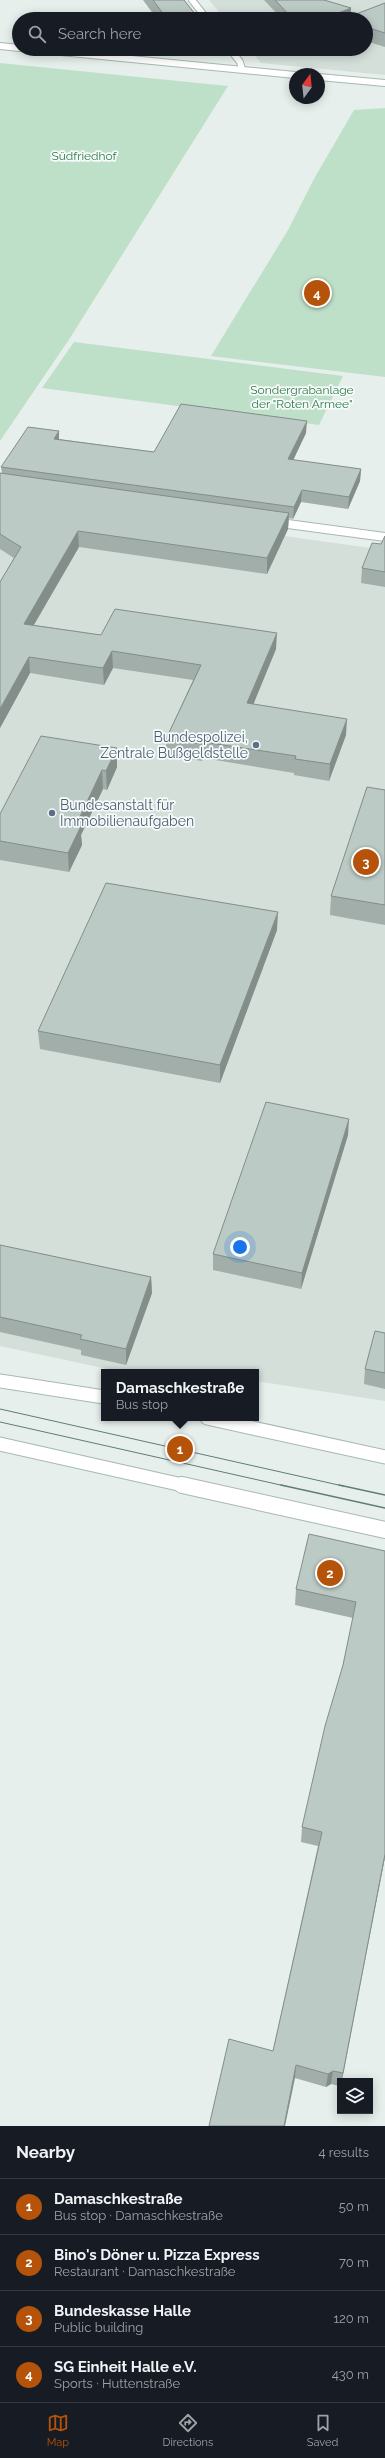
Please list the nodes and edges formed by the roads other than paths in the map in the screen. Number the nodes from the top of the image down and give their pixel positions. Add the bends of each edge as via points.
1 (192, 0) edge
2 (201, 12) edge
3 (0, 46) edge
4 (12, 47) edge
5 (101, 56) edge
6 (235, 56) edge
7 (242, 70) junction
8 (289, 74) edge
9 (325, 78) edge
10 (385, 83) edge
11 (267, 521) edge
12 (385, 537) edge
13 (0, 1381) edge
14 (101, 1397) edge
15 (221, 1421) edge
16 (0, 1444) edge
17 (385, 1457) edge
18 (385, 1530) edge

1 - 2 street
3 - 4 street
5 - 7 street
6 - 7 street
7 - 8 street
9 - 10 street
11 - 12 street
13 - 14 street
15 - 17 street
16 - 18 street

